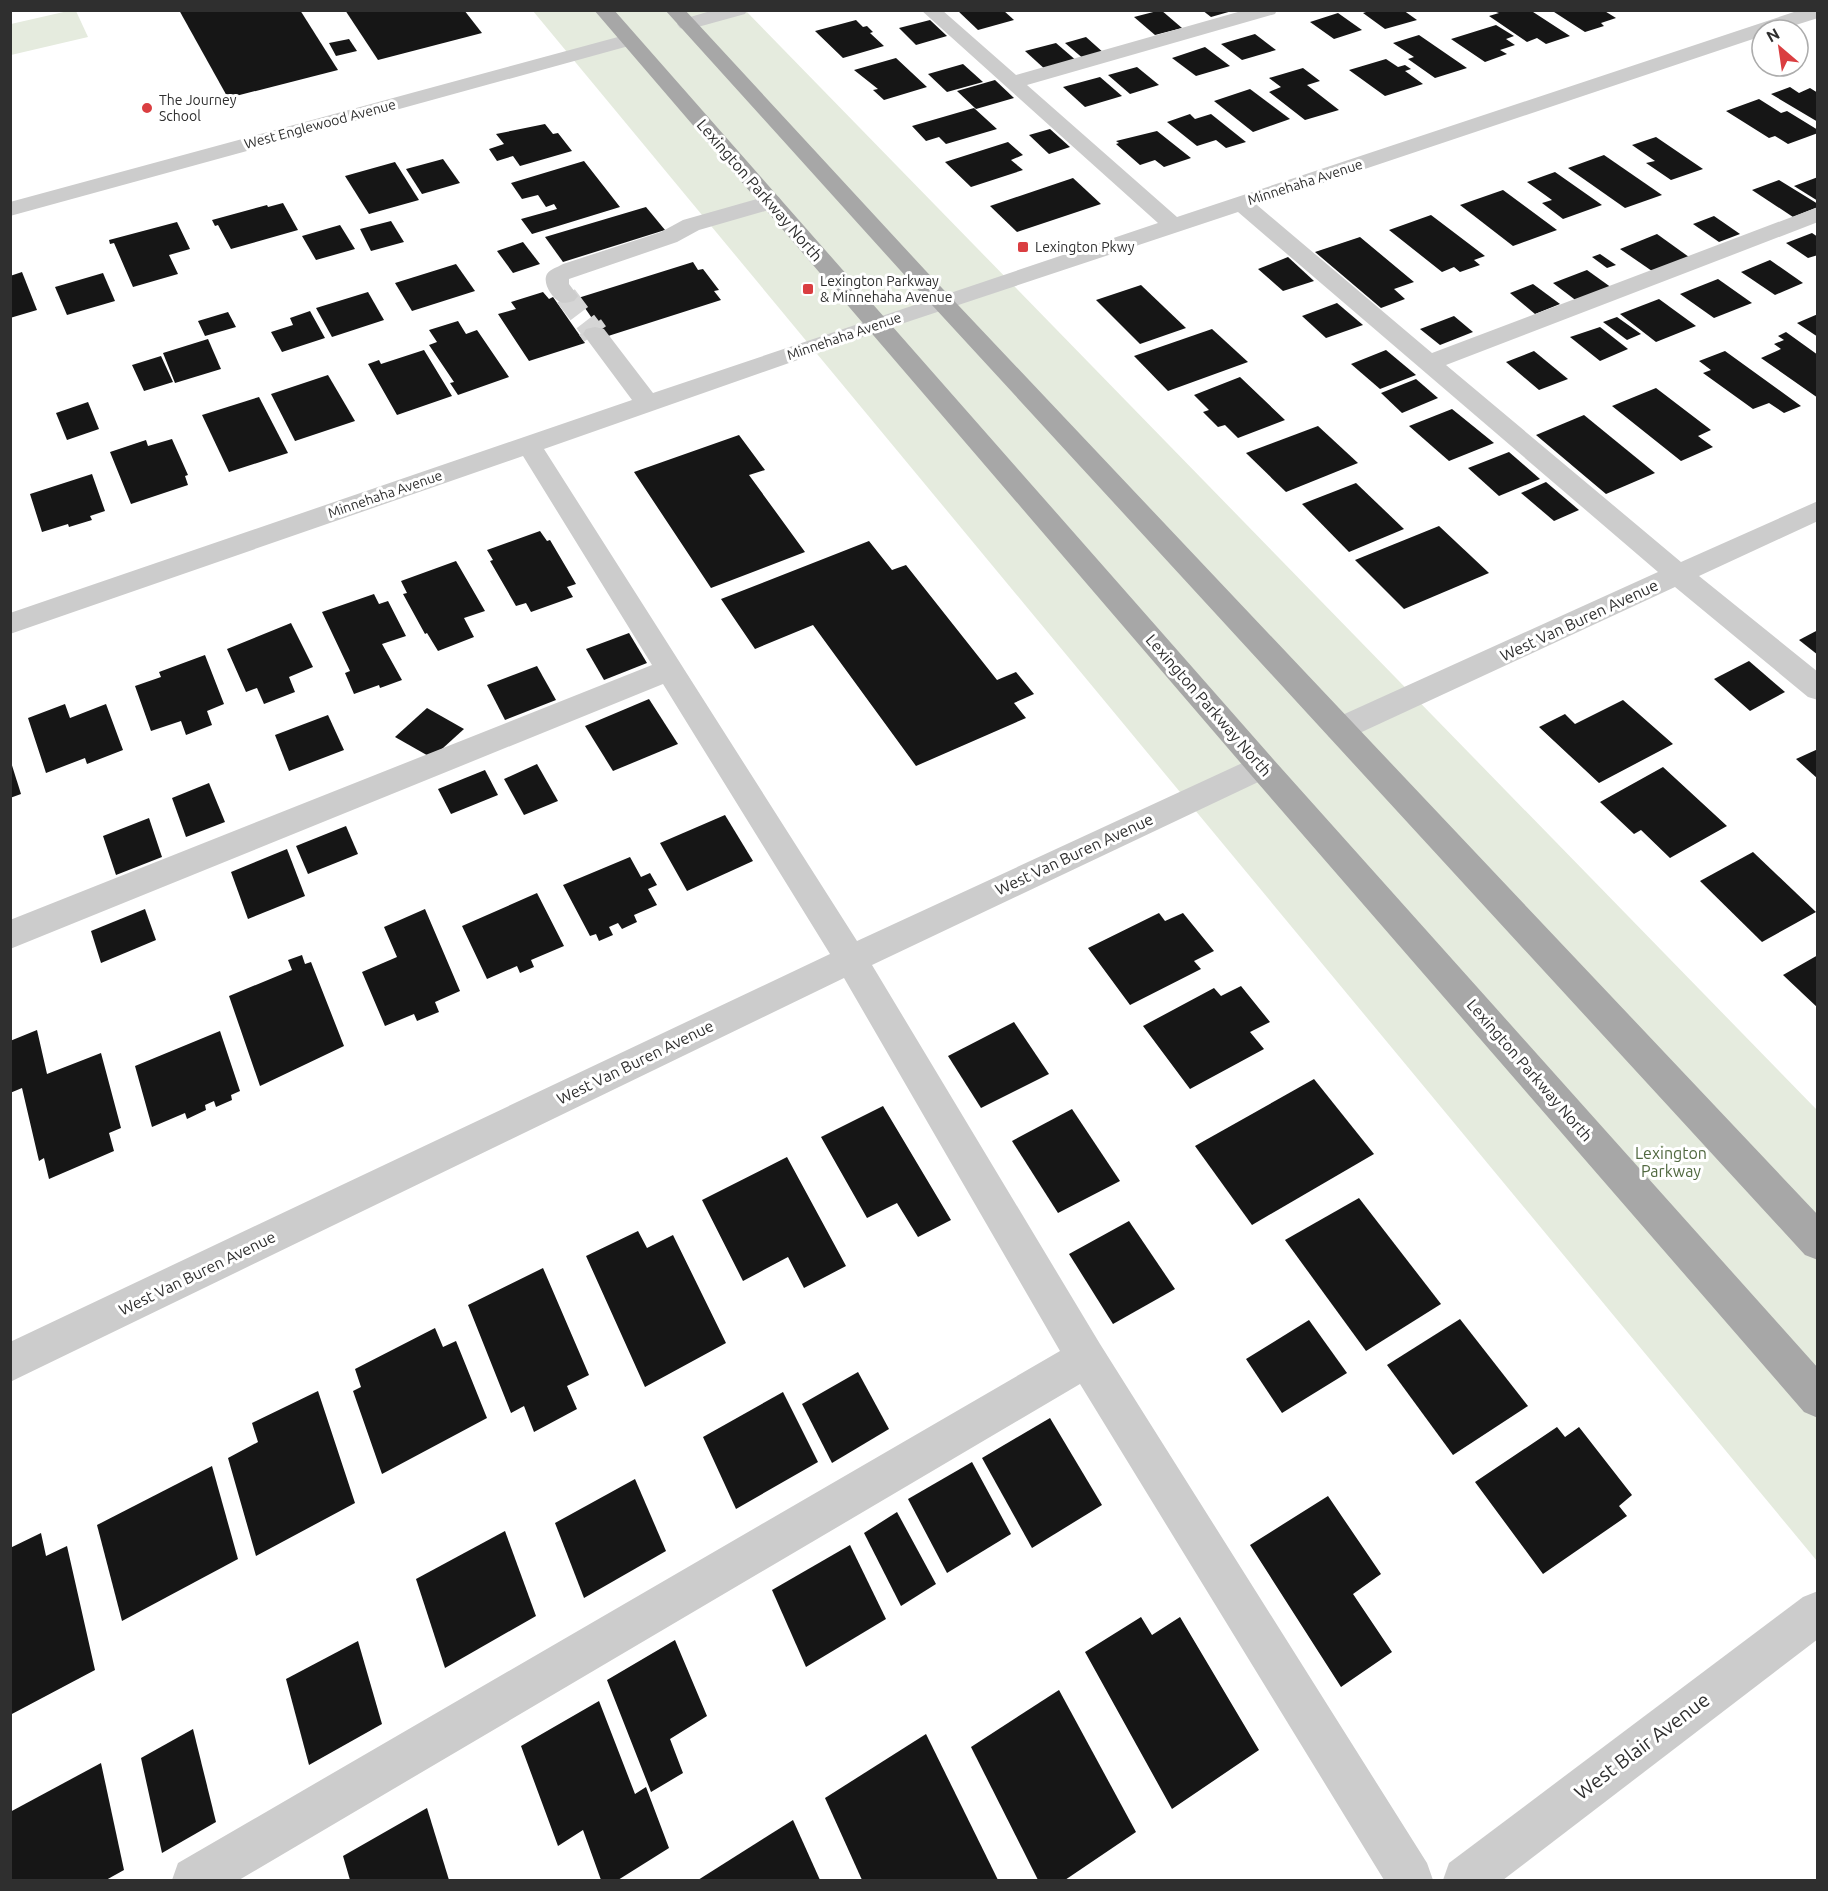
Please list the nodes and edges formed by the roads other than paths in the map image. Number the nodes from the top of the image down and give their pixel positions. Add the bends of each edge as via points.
1 (603, 10) edge
2 (738, 10) edge
3 (930, 10) edge
4 (1268, 10) edge
5 (1813, 12) edge
6 (681, 17) edge
7 (629, 40) junction
8 (1012, 83) junction
9 (771, 202) junction
10 (1241, 203) junction
11 (10, 209) edge
12 (1818, 214) edge
13 (1174, 226) junction
14 (566, 296) tunnel mouth
15 (942, 303) junction
16 (878, 324) junction
17 (595, 334) tunnel mouth
18 (1427, 363) junction
19 (646, 403) junction
20 (528, 444) junction
21 (1818, 510) edge
22 (1677, 574) junction
23 (10, 624) edge
24 (669, 670) junction
25 (1818, 689) edge
26 (1340, 729) junction
27 (1262, 767) junction
28 (10, 935) edge
29 (851, 959) junction
30 (1818, 1242) edge
31 (1086, 1358) junction
32 (10, 1363) edge
33 (1818, 1398) edge
34 (1818, 1612) edge
35 (195, 1881) edge
36 (1410, 1881) edge
37 (1466, 1881) edge

1 - 7 main road, Lexington Parkway North
2 - 6 street
3 - 8 street
4 - 8 street
5 - 10 street, Minnehaha Avenue
6 - 15 main road
7 - 9 main road, Lexington Parkway North
7 - 11 street, West Englewood Avenue
8 - 13 street
9 - 14 street via 691,225 669,237 571,268 557,276 557,284
9 - 16 main road, Lexington Parkway North
10 - 13 street, Minnehaha Avenue
10 - 18 street
12 - 18 street
13 - 15 street, Minnehaha Avenue
15 - 16 street, Minnehaha Avenue
15 - 26 main road
16 - 19 street, Minnehaha Avenue
16 - 27 main road, Lexington Parkway North
17 - 19 street
18 - 22 street
19 - 20 street, Minnehaha Avenue
20 - 23 street, Minnehaha Avenue
20 - 24 street
21 - 22 street, West Van Buren Avenue
22 - 25 street
22 - 26 street, West Van Buren Avenue
24 - 28 street
24 - 29 street
26 - 30 main road
27 - 29 street, West Van Buren Avenue
27 - 33 main road, Lexington Parkway North
29 - 31 street
29 - 32 street, West Van Buren Avenue
31 - 35 street
31 - 36 street
34 - 37 street, West Blair Avenue

